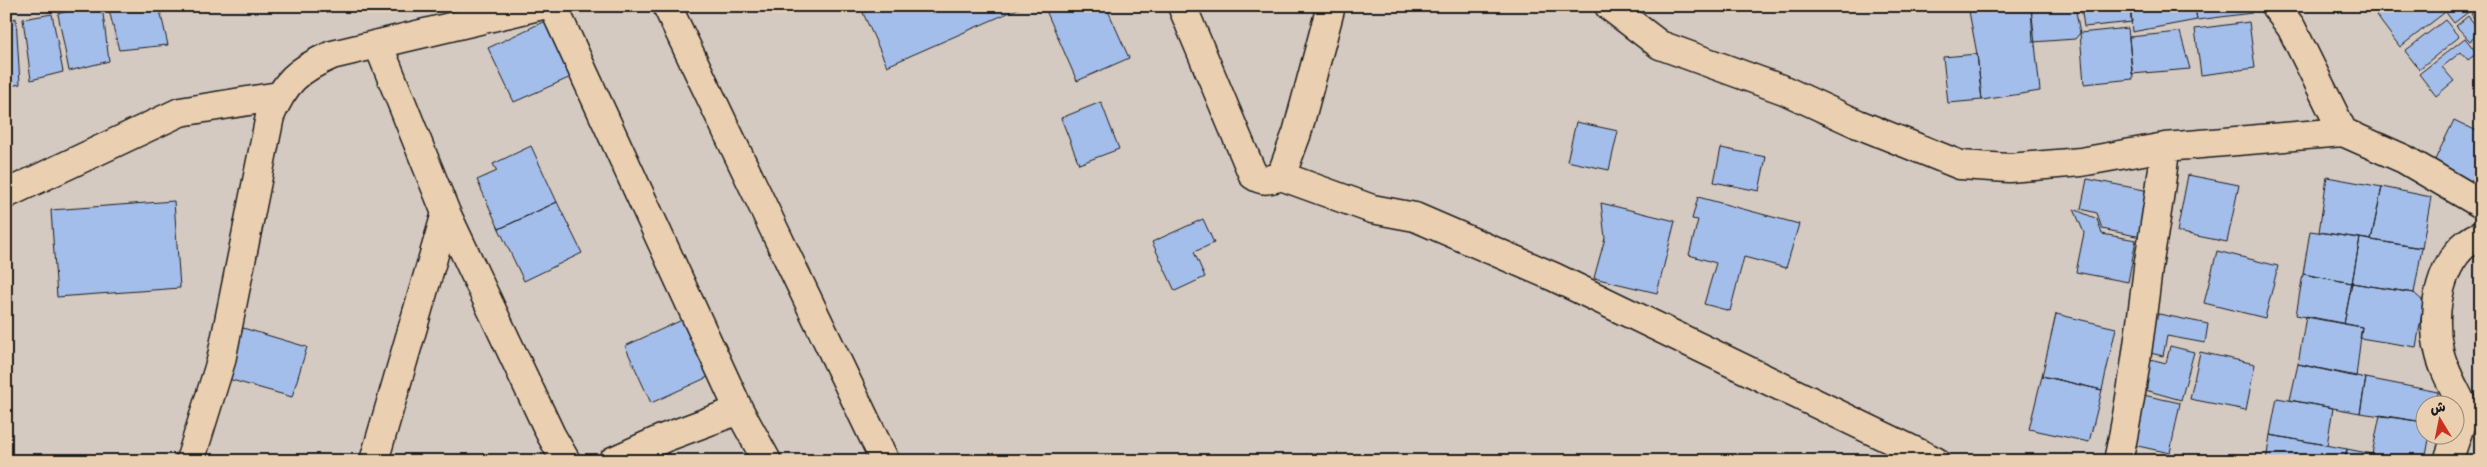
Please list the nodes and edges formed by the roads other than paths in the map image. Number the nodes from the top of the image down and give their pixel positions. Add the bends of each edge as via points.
1 (538, 6) edge
2 (553, 6) edge
3 (667, 6) edge
4 (1182, 6) edge
5 (1332, 6) edge
6 (1609, 6) edge
7 (2275, 6) edge
8 (378, 44) junction
9 (279, 96) junction
10 (2343, 132) junction
11 (2165, 147) junction
12 (1281, 176) junction
13 (6, 194) edge
14 (2481, 204) edge
15 (446, 213) junction
16 (2481, 235) edge
17 (739, 410) junction
18 (2473, 415) edge
19 (548, 448) edge
20 (190, 461) edge
21 (374, 461) edge
22 (566, 461) edge
23 (613, 461) edge
24 (766, 461) edge
25 (885, 461) edge
26 (1935, 461) edge
27 (2118, 461) edge
28 (2448, 461) edge

1 - 8 street
2 - 17 street
3 - 25 street
4 - 12 street via 1253,175 1267,181
5 - 12 street via 1297,134
6 - 11 street via 1660,44 1784,90 1960,165 2010,168 2081,162
7 - 10 street via 2291,27
8 - 9 street via 332,55 307,66 292,78
8 - 15 street
9 - 13 street via 180,112
9 - 20 street via 270,116 221,361
10 - 11 street
10 - 14 street via 2404,159
11 - 27 street via 2132,391
12 - 26 street via 1372,209 1415,217 1554,277
15 - 19 street
15 - 21 street
16 - 18 street via 2454,258 2442,280 2435,312 2439,351
17 - 23 street
17 - 24 street
18 - 28 street
19 - 22 street

